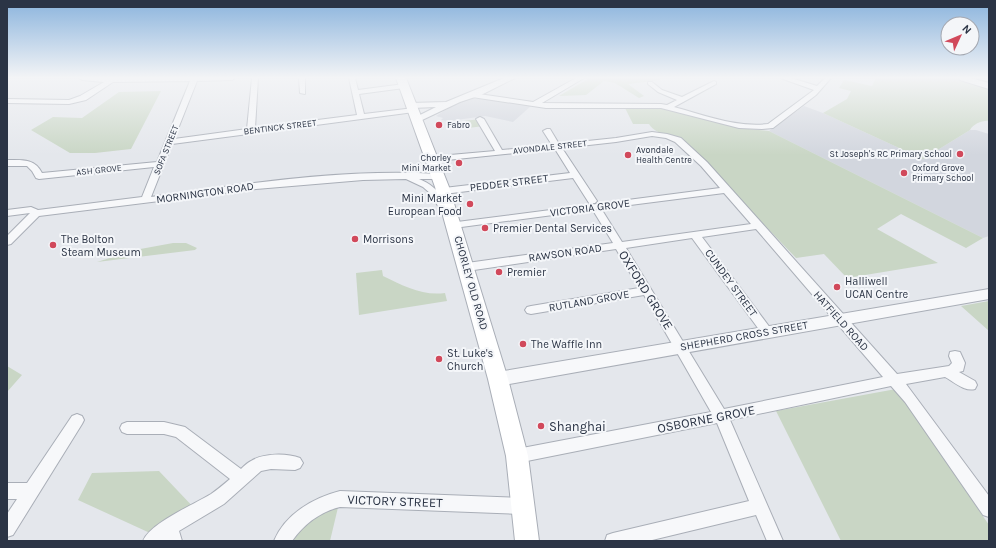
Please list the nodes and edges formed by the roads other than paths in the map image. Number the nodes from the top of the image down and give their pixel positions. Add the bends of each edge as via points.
1 (184, 104) edge
2 (253, 104) edge
3 (358, 104) edge
4 (411, 104) edge
5 (447, 104) edge
6 (449, 104) edge
7 (532, 104) edge
8 (535, 104) joint
9 (676, 104) edge
10 (801, 104) edge
11 (669, 107) junction
12 (414, 111) junction
13 (361, 117) junction
14 (480, 119) dead end
15 (251, 131) junction
16 (546, 131) dead end
17 (169, 142) junction
18 (681, 142) joint
19 (557, 147) junction
20 (500, 153) junction
21 (450, 158) dead end
22 (433, 160) junction
23 (7, 163) edge
24 (160, 164) junction
25 (575, 175) junction
26 (410, 176) junction
27 (439, 177) junction
28 (726, 190) junction
29 (444, 191) junction
30 (146, 198) junction
31 (592, 201) dead end
32 (599, 212) dead end
33 (7, 213) edge
34 (36, 213) junction
35 (454, 225) junction
36 (758, 226) junction
37 (695, 235) junction
38 (7, 242) edge
39 (618, 245) junction
40 (467, 267) junction
41 (646, 291) junction
42 (989, 294) edge
43 (531, 310) dead end
44 (840, 319) junction
45 (767, 332) junction
46 (681, 347) junction
47 (955, 356) dead end
48 (949, 373) junction
49 (498, 378) junction
50 (894, 379) junction
51 (970, 385) dead end
52 (721, 416) junction
53 (77, 420) dead end
54 (127, 428) dead end
55 (517, 456) junction
56 (295, 463) dead end
57 (241, 478) junction
58 (7, 491) edge
59 (31, 491) junction
60 (523, 506) junction
61 (760, 506) junction
62 (989, 509) edge
63 (7, 529) edge
64 (172, 534) edge
65 (151, 541) edge
66 (282, 541) edge
67 (527, 541) edge
68 (613, 541) edge
69 (775, 541) edge

1 - 17 street, SOFA STREET
2 - 15 street
3 - 13 street
4 - 12 main road, CHORLEY OLD ROAD
5 - 12 street
6 - 12 street via 429,114
7 - 8 street
8 - 11 street
9 - 11 street
10 - 11 street via 768,127 739,126
12 - 13 street, BENTINCK STREET
12 - 22 main road, CHORLEY OLD ROAD
13 - 15 street, BENTINCK STREET
14 - 20 street
15 - 17 street, BENTINCK STREET
16 - 19 street
17 - 24 street, SOFA STREET
18 - 19 street, AVONDALE STREET via 649,133
18 - 28 street, HATFIELD ROAD
19 - 20 street, AVONDALE STREET
19 - 25 street
20 - 21 street, AVONDALE STREET
22 - 26 street via 428,168
22 - 27 main road, CHORLEY OLD ROAD
23 - 24 street, ASH GROVE via 29,163 39,176
24 - 30 street, SOFA STREET
25 - 29 street, PEDDER STREET
25 - 31 street
26 - 27 street, MORNINGTON ROAD
26 - 30 street, MORNINGTON ROAD via 304,181 150,200
26 - 35 street, MORNINGTON ROAD via 435,192
27 - 29 main road, CHORLEY OLD ROAD
28 - 35 street, VICTORIA GROVE
28 - 36 street, HATFIELD ROAD
29 - 35 main road, CHORLEY OLD ROAD
30 - 34 street, MORNINGTON ROAD
32 - 39 street, OXFORD GROVE
33 - 34 street, MORNINGTON ROAD via 31,210
34 - 38 street
35 - 40 main road, CHORLEY OLD ROAD
36 - 37 street, RAWSON ROAD
36 - 44 street, HATFIELD ROAD
37 - 39 street, RAWSON ROAD
37 - 45 street, CUNDEY STREET
39 - 40 street, RAWSON ROAD
39 - 41 street, OXFORD GROVE
40 - 49 main road, CHORLEY OLD ROAD
41 - 43 street, RUTLAND GROVE
41 - 46 street, OXFORD GROVE
42 - 44 street, SHEPHERD CROSS STREET
44 - 45 street, SHEPHERD CROSS STREET
44 - 50 street, HATFIELD ROAD
45 - 46 street, SHEPHERD CROSS STREET
46 - 49 street, SHEPHERD CROSS STREET
46 - 52 street, OXFORD GROVE
47 - 48 street via 959,363 958,367
48 - 50 street, OSBORNE GROVE
48 - 51 street
49 - 55 main road, CHORLEY OLD ROAD
50 - 52 street, OSBORNE GROVE
50 - 62 street, HATFIELD ROAD
52 - 55 street, OSBORNE GROVE
52 - 61 street, OXFORD GROVE
53 - 59 street
54 - 57 street via 164,428 180,432
55 - 60 main road, CHORLEY OLD ROAD
56 - 57 street via 264,463 251,469
57 - 64 street
58 - 59 street
59 - 63 street
60 - 66 street, VICTORY STREET via 340,499 320,505 309,512 291,528
60 - 67 main road, CHORLEY OLD ROAD
61 - 68 street
61 - 69 street, OXFORD GROVE
64 - 65 street

